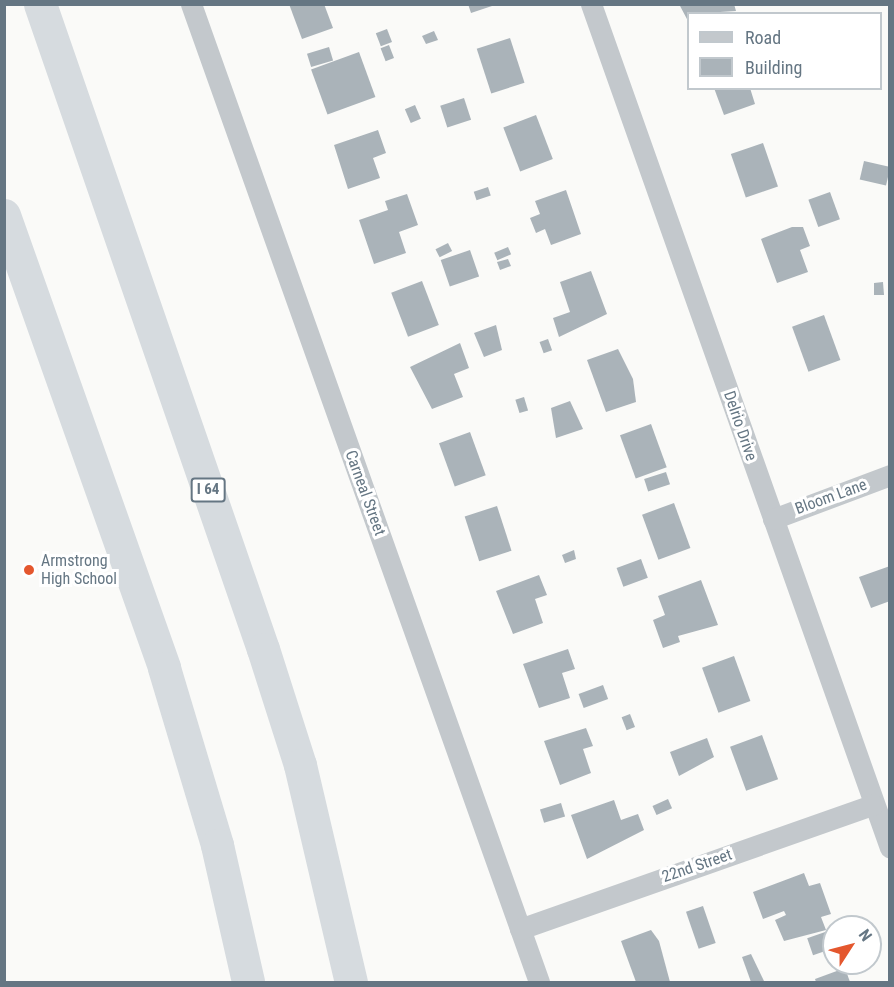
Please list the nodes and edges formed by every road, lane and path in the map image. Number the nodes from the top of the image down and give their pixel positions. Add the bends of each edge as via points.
1 (40, 4) edge
2 (191, 4) edge
3 (591, 4) edge
4 (4, 215) edge
5 (4, 241) edge
6 (55, 360) junction
7 (890, 475) edge
8 (773, 519) junction
9 (874, 804) junction
10 (890, 848) edge
11 (520, 928) junction
12 (248, 982) edge
13 (351, 982) edge
14 (539, 982) edge

1 - 13 highway, I 64 via 263,649 303,776
2 - 11 street, Carneal Street
3 - 8 street, Delrio Drive
4 - 6 highway
5 - 6 highway
6 - 12 highway via 198,776
7 - 8 street, Bloom Lane
8 - 9 street, Delrio Drive
9 - 10 street, Delrio Drive
9 - 11 street, 22nd Street
11 - 14 street, Carneal Street

